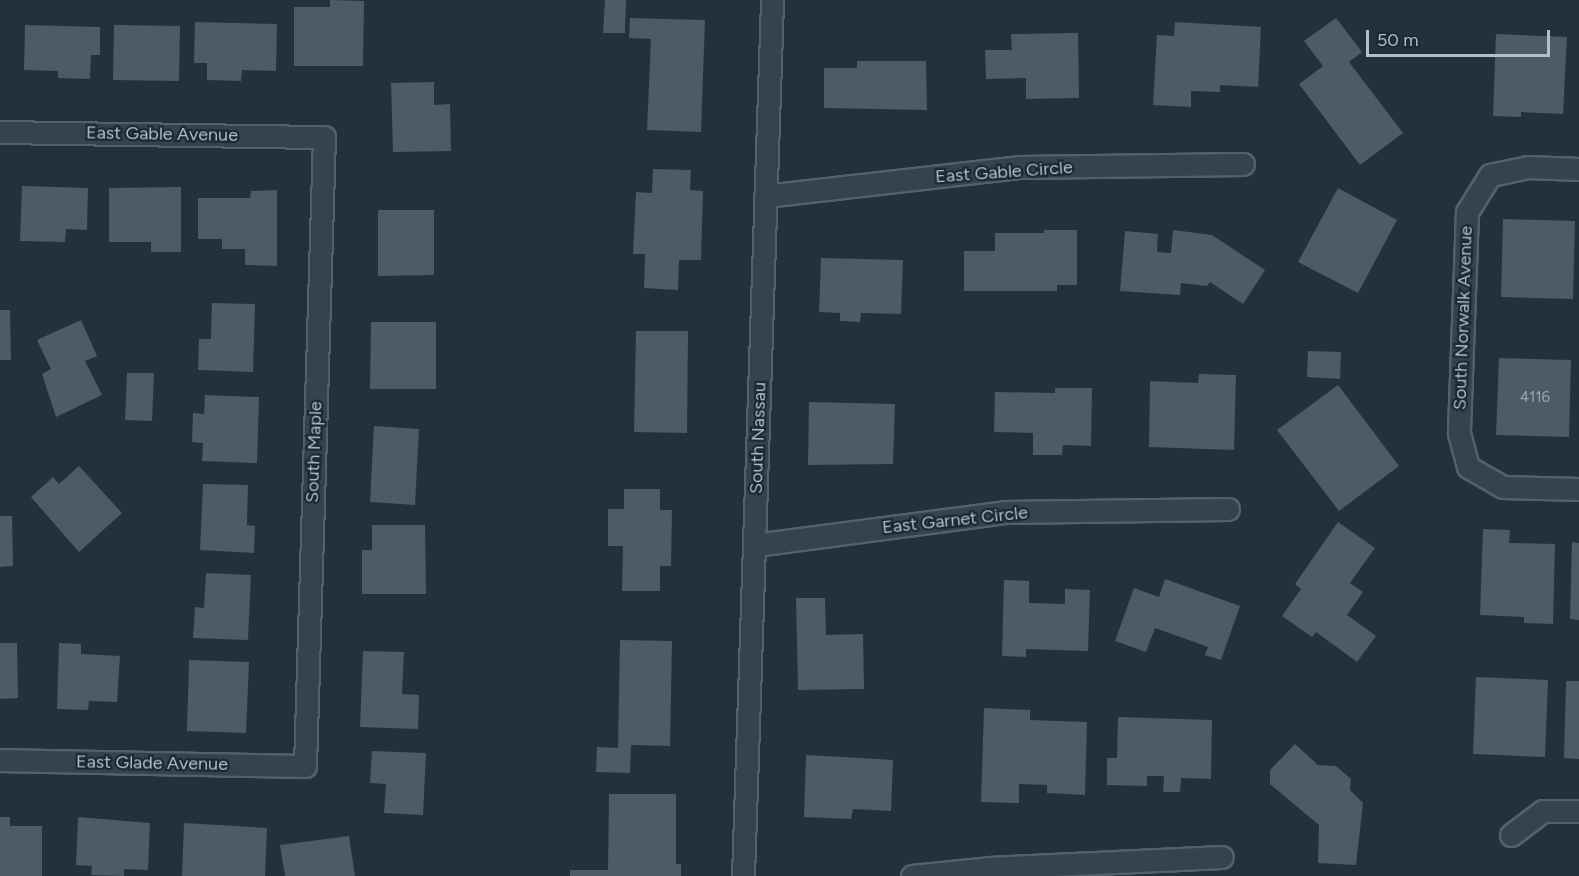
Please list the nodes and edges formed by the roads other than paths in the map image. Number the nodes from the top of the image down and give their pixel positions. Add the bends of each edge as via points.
1 (772, 0) edge
2 (0, 132) edge
3 (324, 137) joint
4 (1243, 164) dead end
5 (1579, 169) edge
6 (765, 196) junction
7 (1579, 489) edge
8 (1228, 509) dead end
9 (755, 545) junction
10 (0, 760) edge
11 (305, 766) joint
12 (1579, 811) edge
13 (1511, 835) dead end
14 (1222, 857) dead end
15 (743, 876) edge
16 (912, 876) edge

1 - 6 street, South Nassau
2 - 3 street, East Gable Avenue
3 - 11 street, South Maple
4 - 6 street, East Gable Circle via 1020,167
5 - 7 street, South Norwalk Avenue via 1528,167 1490,175 1467,212 1459,433 1468,467 1503,487
6 - 9 street, South Nassau
8 - 9 street, East Garnet Circle via 1005,512
9 - 15 street, South Nassau
10 - 11 street, East Glade Avenue
12 - 13 street via 1543,811
14 - 16 street via 989,867

